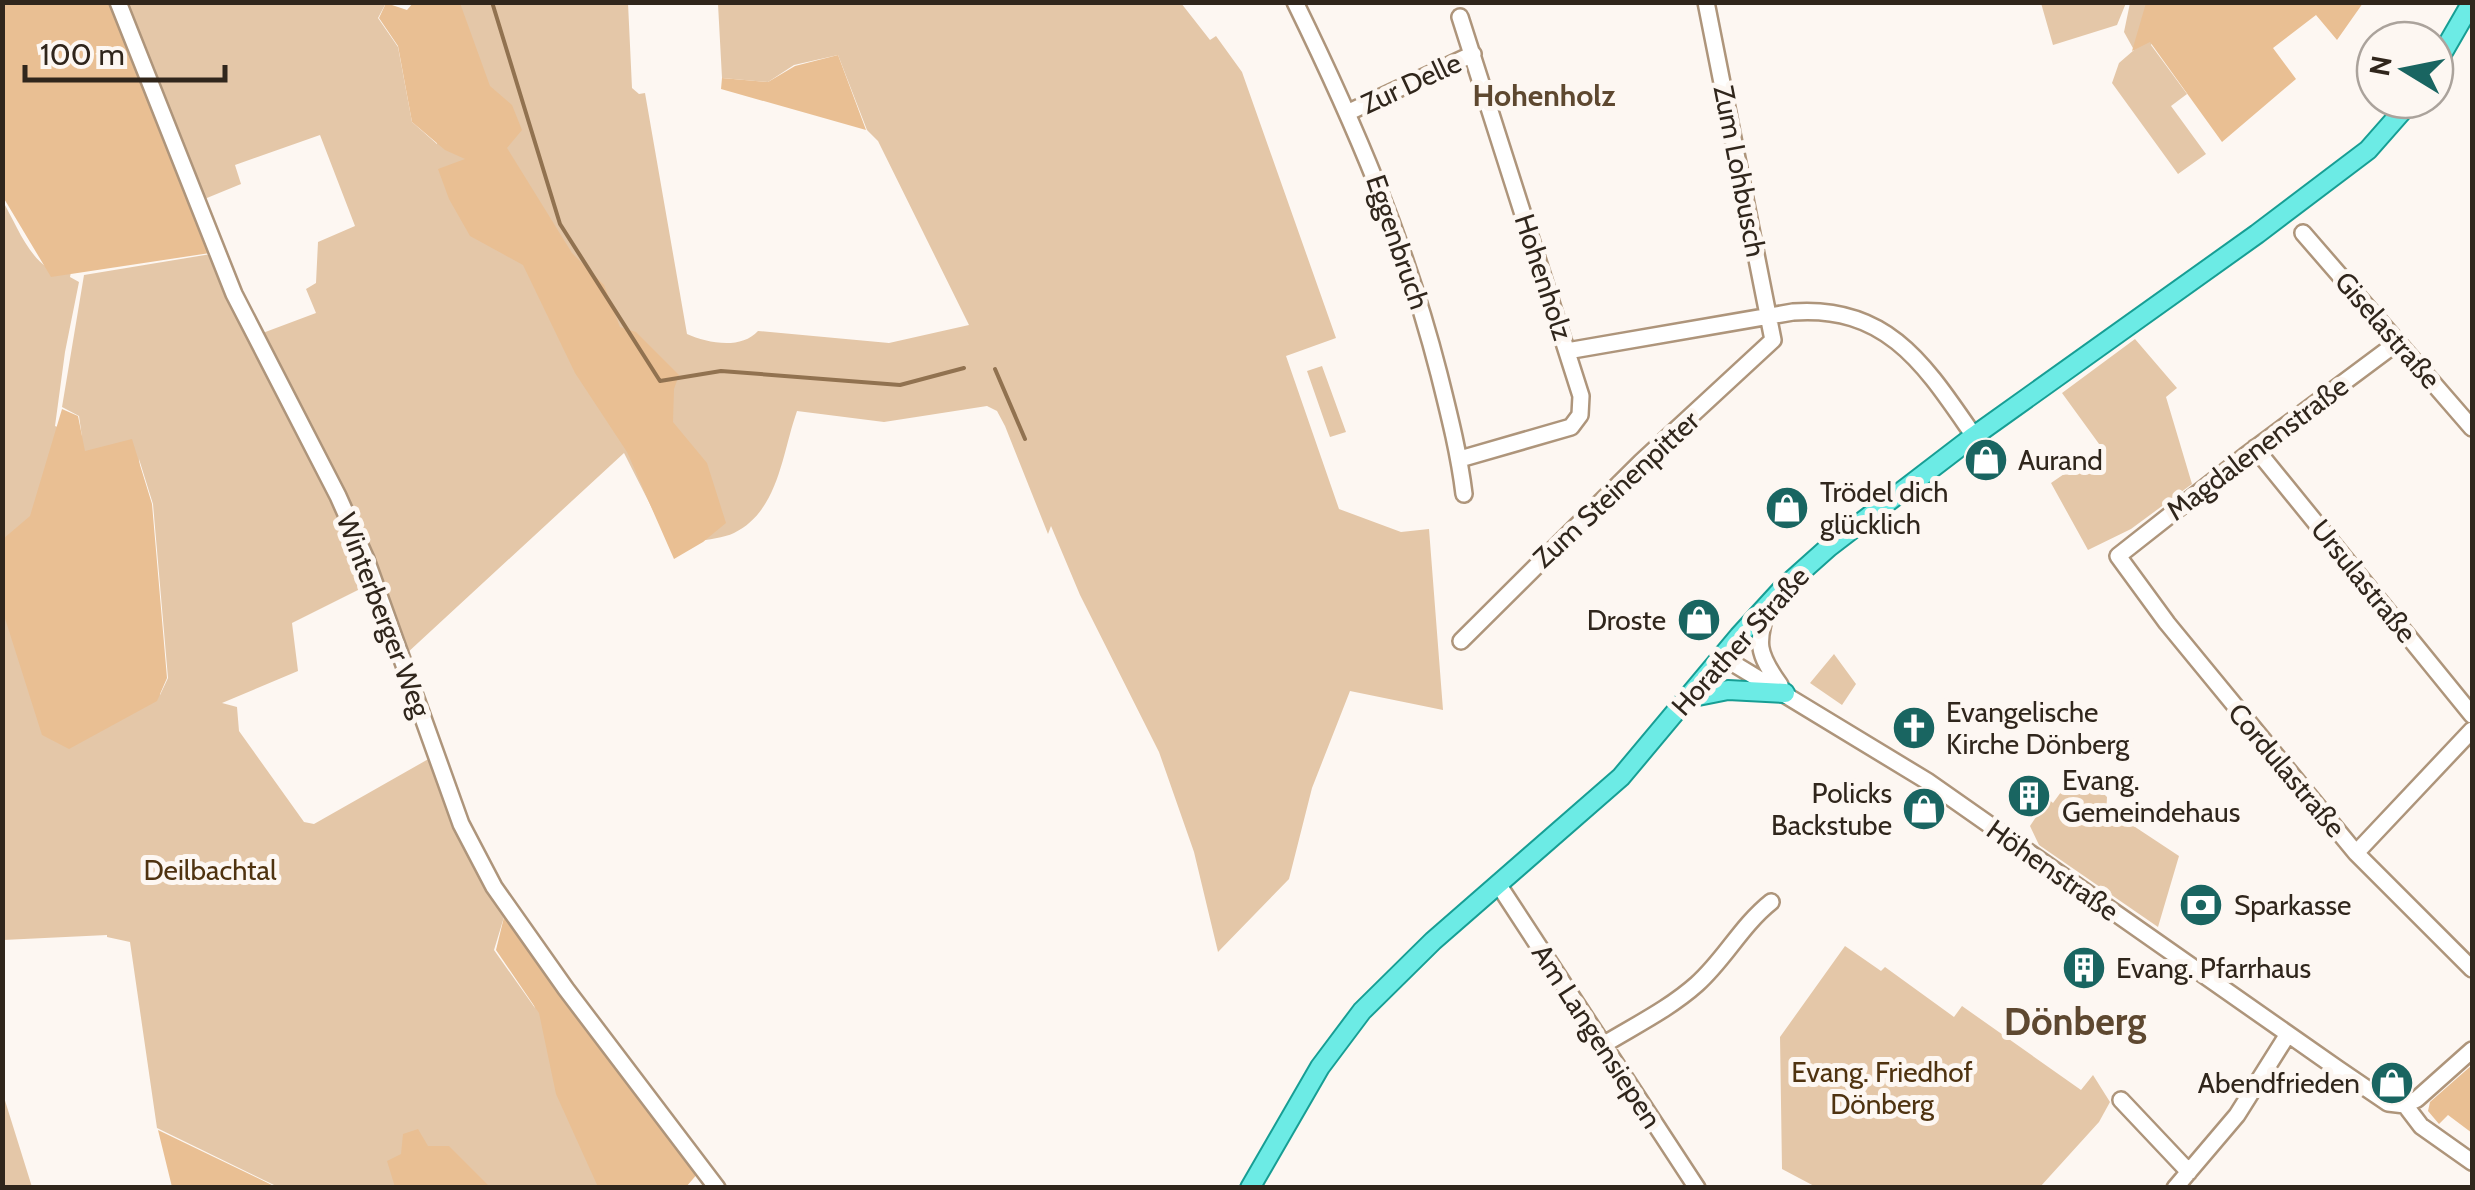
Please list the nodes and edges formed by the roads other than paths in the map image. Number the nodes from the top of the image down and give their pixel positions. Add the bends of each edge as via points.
1 (118, 2) edge
2 (1295, 2) edge
3 (1706, 2) edge
4 (2472, 2) edge
5 (1460, 16) dead end
6 (2455, 31) edge
7 (1473, 54) junction
8 (1349, 112) junction
9 (2394, 120) edge
10 (2303, 233) dead end
11 (1770, 318) junction
12 (1773, 340) joint
13 (2398, 342) junction
14 (1567, 351) junction
15 (2472, 428) edge
16 (1974, 436) junction
17 (2255, 448) junction
18 (1460, 459) junction
19 (1464, 494) dead end
20 (2118, 556) joint
21 (1770, 601) junction
22 (1461, 641) dead end
23 (1722, 656) junction
24 (1785, 693) junction
25 (1688, 698) junction
26 (2472, 714) edge
27 (2472, 730) edge
28 (2356, 853) junction
29 (1498, 884) junction
30 (1771, 902) dead end
31 (2472, 969) edge
32 (2288, 1034) junction
33 (1603, 1045) junction
34 (2472, 1050) edge
35 (2122, 1100) dead end
36 (2405, 1106) junction
37 (2472, 1162) edge
38 (2189, 1172) junction
39 (717, 1188) edge
40 (1250, 1188) edge
41 (1696, 1188) edge
42 (2175, 1188) edge

1 - 39 street, Winterberger Weg via 234,294 366,558 461,824 494,887
2 - 8 street, Eggenbruch
3 - 11 street, Zum Lohbusch
4 - 6 main road
5 - 7 street, Hohenholz
7 - 8 street, Zur Delle
7 - 14 street, Hohenholz
8 - 18 street, Eggenbruch via 1412,276
9 - 16 main road, Horather Straße via 2368,150 2257,234
10 - 13 street, Giselastraße
11 - 12 street, Zum Lohbusch
11 - 14 street
11 - 16 street via 1817,310 1841,314 1896,339 1933,377
12 - 22 street, Zum Steinenpitter
13 - 15 street, Giselastraße
13 - 17 street, Magdalenenstraße
14 - 18 street, Hohenholz via 1582,396 1580,416 1571,426
16 - 21 main road, Horather Straße via 1829,546
17 - 20 street, Magdalenenstraße
17 - 26 street, Ursulastraße
18 - 19 street, Eggenbruch
20 - 28 street, Cordulastraße
21 - 23 main road, Horather Straße
21 - 24 street via 1758,637 1763,662
23 - 24 street, Höhenstraße
23 - 25 main road, Horather Straße
24 - 25 main road via 1728,690
24 - 32 street, Höhenstraße via 1927,781
25 - 29 main road, Horather Straße via 1621,777
27 - 28 street
28 - 31 street, Cordulastraße
29 - 33 street, Am Langensiepen
29 - 40 main road, Horather Straße via 1362,1011 1320,1067
30 - 33 street via 1748,920 1697,984
32 - 36 street, Höhenstraße via 2388,1103
32 - 38 street via 2237,1115
33 - 41 street, Am Langensiepen
34 - 36 street
35 - 38 street
36 - 37 street, Höhenstraße via 2421,1126
38 - 42 street

